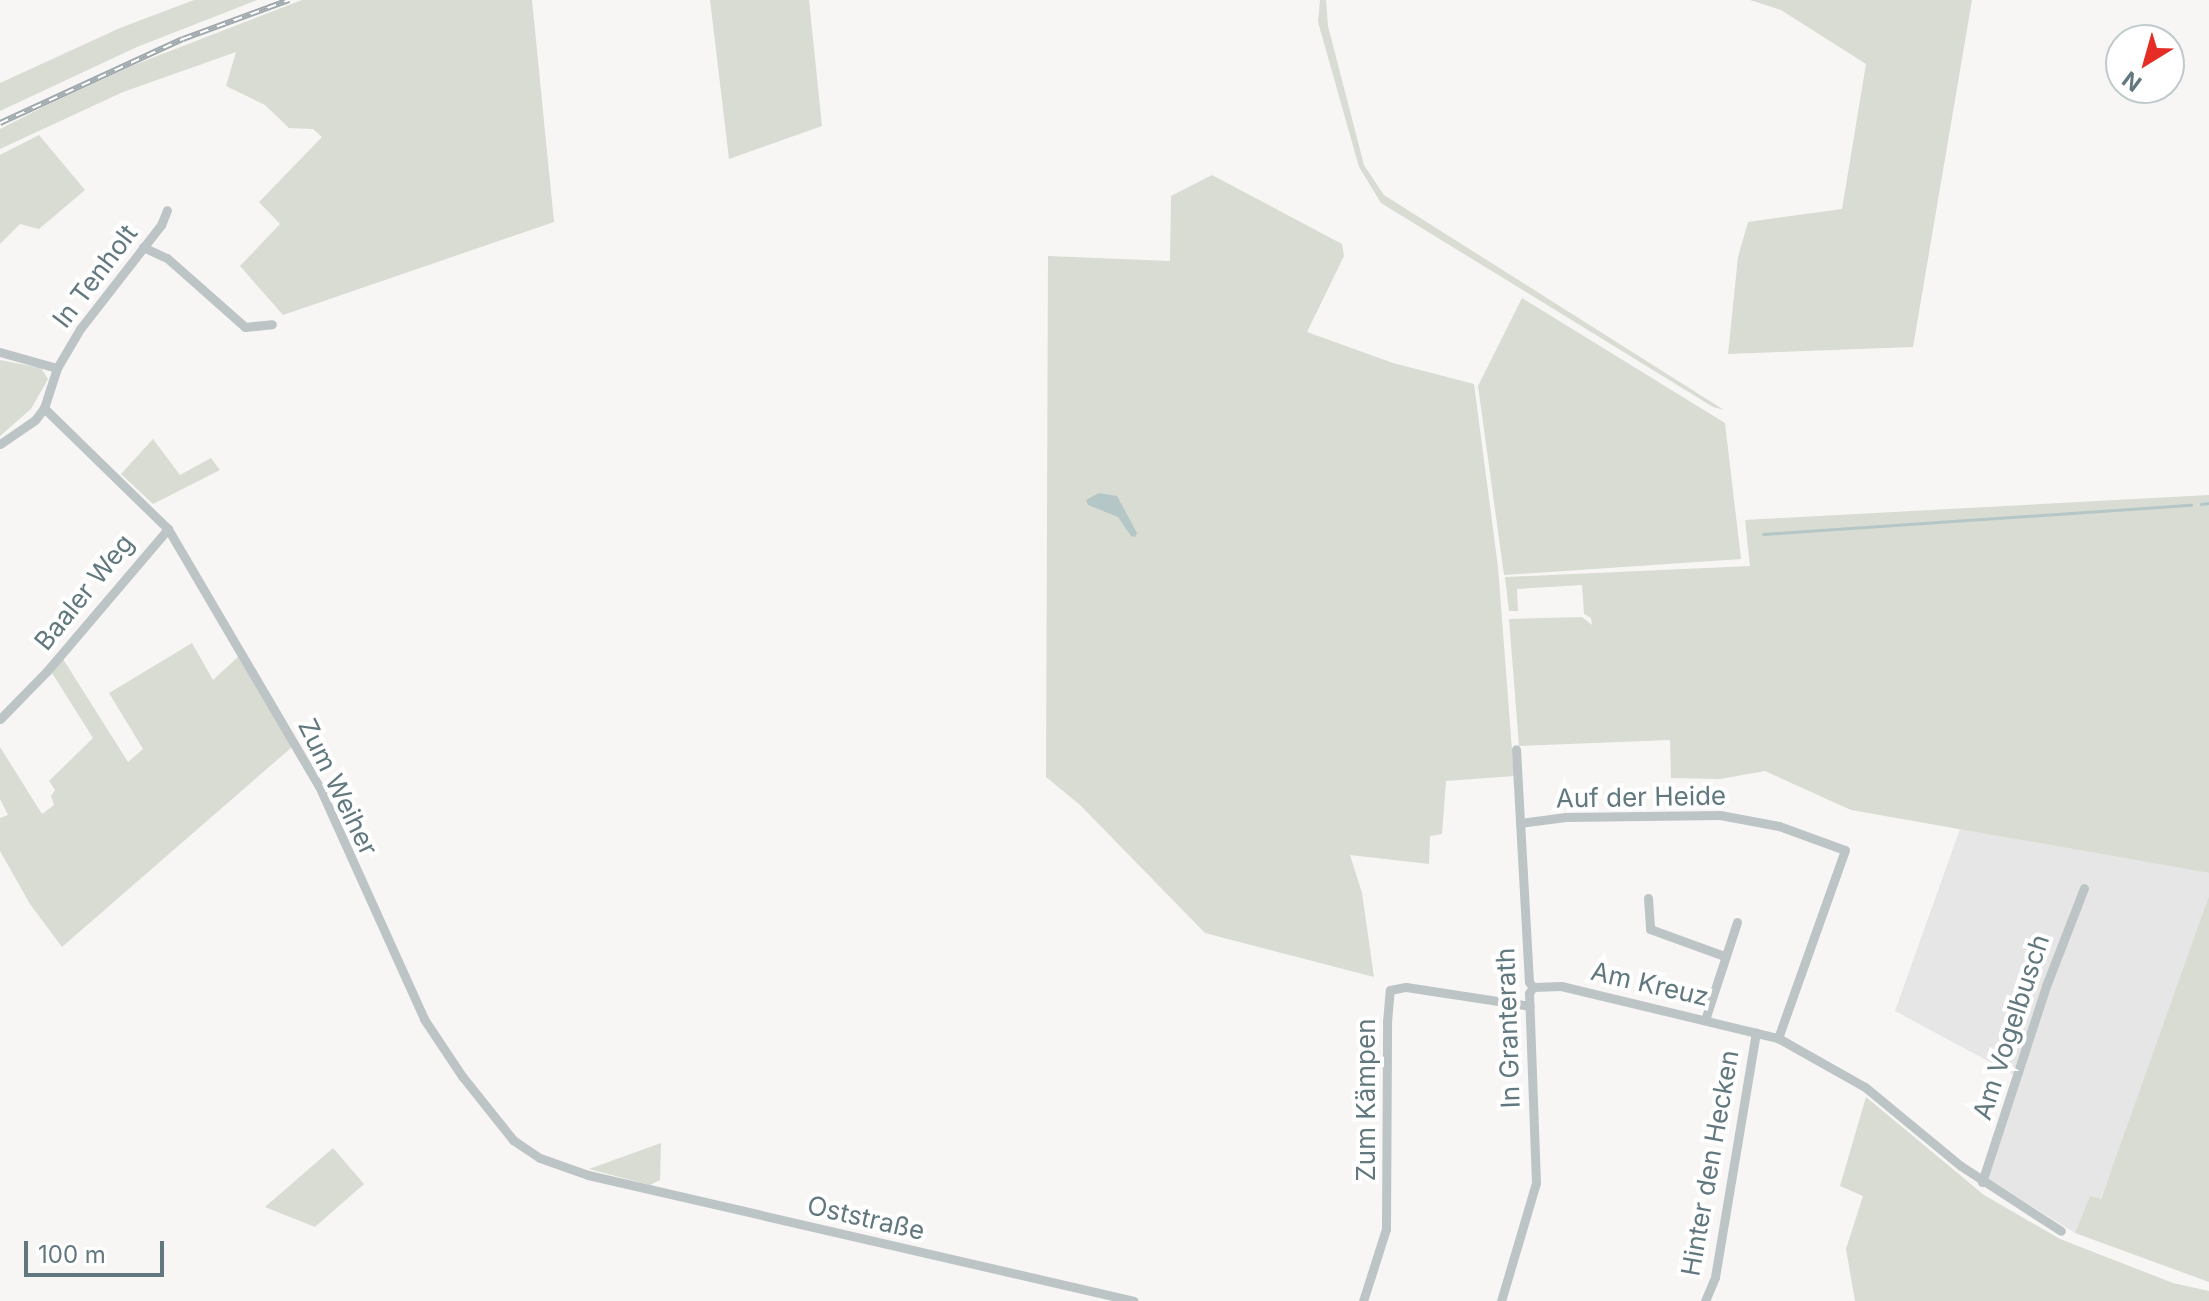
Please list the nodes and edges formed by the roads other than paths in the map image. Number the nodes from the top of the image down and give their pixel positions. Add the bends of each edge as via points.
1 (167, 210) dead end
2 (143, 247) junction
3 (272, 324) dead end
4 (0, 352) edge
5 (57, 368) junction
6 (44, 408) junction
7 (0, 444) edge
8 (168, 529) junction
9 (0, 719) edge
10 (1516, 749) dead end
11 (1520, 823) junction
12 (2084, 888) dead end
13 (1648, 898) dead end
14 (1737, 922) dead end
15 (1724, 956) junction
16 (1533, 987) junction
17 (1530, 1006) junction
18 (1705, 1020) junction
19 (1756, 1032) junction
20 (1778, 1038) junction
21 (588, 1175) joint
22 (1982, 1182) junction
23 (2061, 1231) dead end
24 (1134, 1301) edge
25 (1363, 1301) edge
26 (1501, 1301) edge
27 (1705, 1301) edge

1 - 2 street, In Tenholt
2 - 3 street via 167,258 245,327
2 - 5 street, In Tenholt
4 - 5 street, In Tenholt
5 - 6 street, In Tenholt
6 - 7 street
6 - 8 street, Zum Weiher
8 - 9 street, Baaler Weg
8 - 21 street, Zum Weiher via 319,786 424,1019 513,1140 540,1158
10 - 11 street, In Granterath
11 - 16 street, In Granterath
11 - 20 street, Auf der Heide via 1566,817 1720,815 1779,826 1845,850
12 - 22 street, Am Vogelbusch
13 - 15 street via 1650,929
14 - 15 street
15 - 18 street
16 - 17 street, In Granterath
16 - 18 street, Am Kreuz via 1561,986
17 - 25 street, Zum Kämpen via 1406,987 1390,990 1386,1229
17 - 26 street, In Granterath via 1536,1183
18 - 19 street, Am Kreuz
19 - 20 street
19 - 27 street, Hinter den Hecken via 1715,1277
20 - 22 street via 1865,1087
21 - 24 street, Oststraße
22 - 23 street

